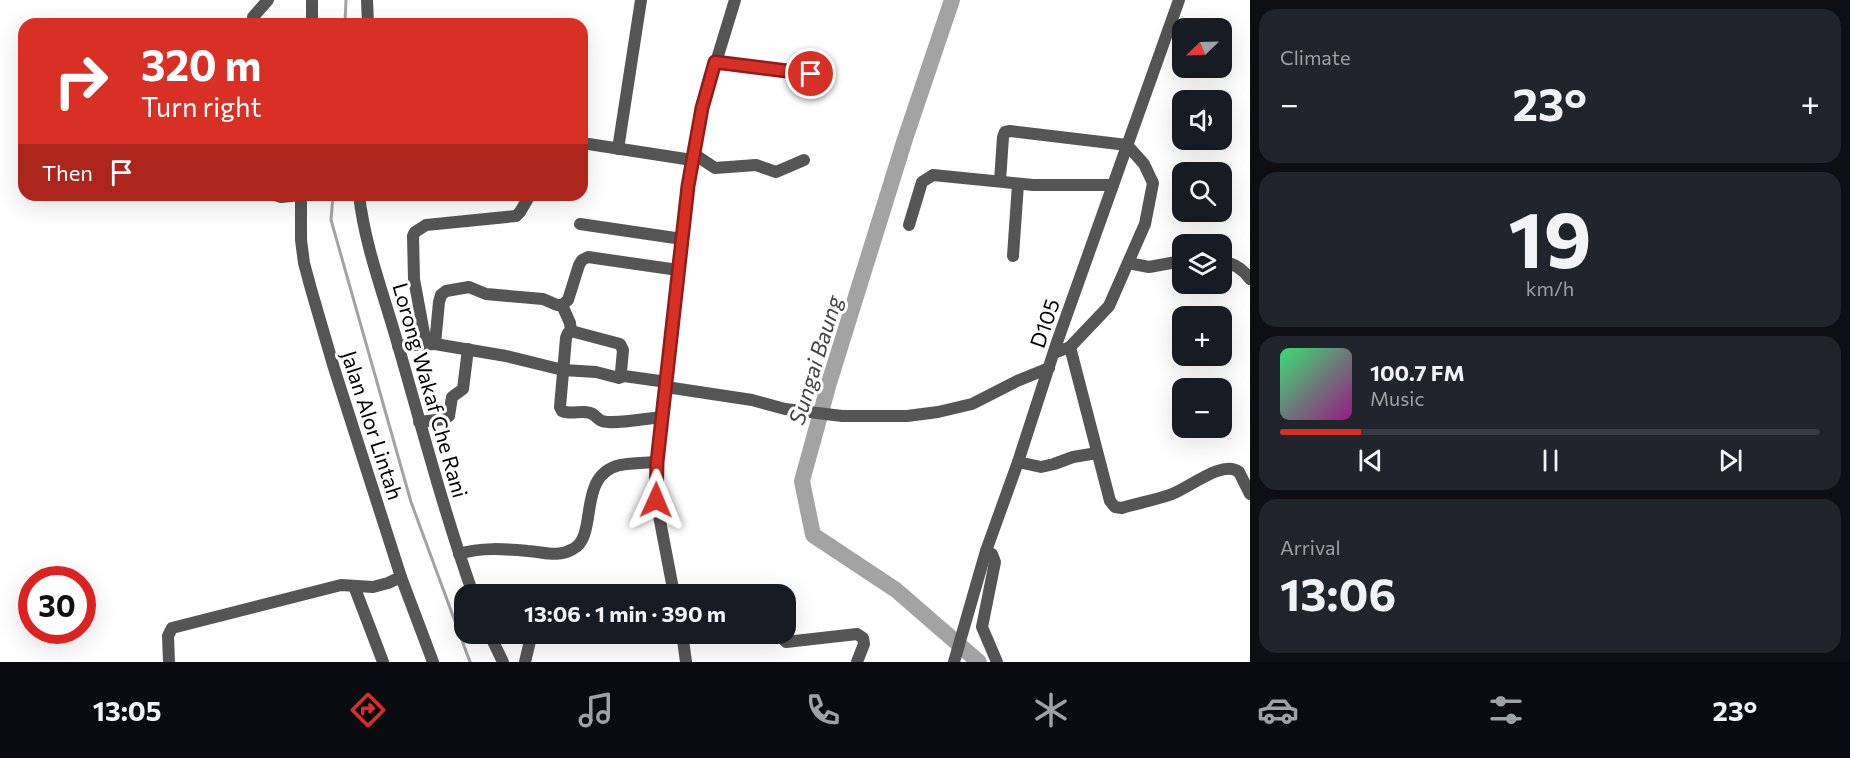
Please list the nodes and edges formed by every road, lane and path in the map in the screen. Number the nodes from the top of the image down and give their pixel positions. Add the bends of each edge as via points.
1 (268, 0) edge
2 (312, 0) edge
3 (367, 0) edge
4 (641, 0) edge
5 (735, 0) edge
6 (1179, 0) edge
7 (253, 18) edge
8 (312, 18) edge
9 (368, 18) edge
10 (715, 62) junction
11 (814, 78) dead end
12 (588, 144) edge
13 (1127, 145) junction
14 (618, 149) junction
15 (693, 157) junction
16 (804, 160) dead end
17 (1000, 181) junction
18 (1018, 184) junction
19 (1113, 185) junction
20 (301, 201) edge
21 (360, 201) edge
22 (526, 201) edge
23 (580, 224) dead end
24 (909, 225) dead end
25 (682, 239) junction
26 (1013, 256) dead end
27 (1128, 263) junction
28 (1172, 263) edge
29 (1232, 264) edge
30 (678, 270) junction
31 (1250, 279) edge
32 (562, 305) junction
33 (571, 331) junction
34 (431, 344) junction
35 (398, 346) junction
36 (1070, 347) junction
37 (468, 349) junction
38 (1054, 353) junction
39 (1048, 368) junction
40 (563, 370) junction
41 (624, 376) junction
42 (667, 384) junction
43 (663, 417) junction
44 (419, 423) junction
45 (1097, 453) junction
46 (657, 462) junction
47 (1018, 462) junction
48 (1250, 494) edge
49 (986, 551) junction
50 (459, 554) junction
51 (401, 577) junction
52 (470, 584) edge
53 (672, 584) edge
54 (354, 586) junction
55 (796, 641) edge
56 (494, 644) edge
57 (529, 644) edge
58 (683, 644) edge
59 (169, 662) edge
60 (383, 662) edge
61 (433, 662) edge
62 (503, 662) edge
63 (525, 662) edge
64 (686, 662) edge
65 (857, 662) edge
66 (954, 662) edge
67 (998, 662) edge

1 - 7 street
2 - 8 street
3 - 9 street
4 - 14 street
5 - 10 street
6 - 13 street, D105
10 - 11 street via 808,73
10 - 15 street
12 - 14 street
13 - 17 street via 1008,131 1003,134
13 - 19 street, D105
13 - 27 street via 1144,164 1153,183 1145,224
14 - 15 street
15 - 16 street via 715,168 756,165 776,172
15 - 25 street
17 - 18 street
17 - 24 street via 933,175 922,182
18 - 19 street
18 - 26 street
19 - 38 street, D105
20 - 51 street, Jalan Alor Lintah via 304,263
21 - 35 street, Lorong Wakaf Che Rani via 368,245
22 - 34 street via 516,216 426,225 415,232 414,279
23 - 25 street
25 - 30 street
27 - 28 street via 1149,267
27 - 36 street via 1109,306
29 - 31 street
30 - 32 street via 588,257 579,265 568,300
30 - 42 street
32 - 33 street
32 - 34 street via 543,299 486,294 469,287 446,291 439,302
33 - 40 street via 566,338
33 - 41 street via 620,344
34 - 35 street
34 - 37 street
35 - 44 street, Lorong Wakaf Che Rani
36 - 38 street
36 - 45 street
37 - 40 street
37 - 44 street via 464,387 452,397 449,416
38 - 39 street, D105
39 - 42 street via 972,404 908,416 842,416 787,409
39 - 47 street, D105
40 - 41 street
40 - 43 street via 560,407 564,412 590,413 602,421
41 - 42 street
42 - 43 street
43 - 46 street
44 - 50 street, Lorong Wakaf Che Rani
45 - 47 street via 1041,467
45 - 48 street via 1110,501 1118,508 1173,494 1227,468 1239,472
46 - 50 street via 618,465 598,479 582,542 575,549 554,555 473,550
46 - 53 street via 656,500
47 - 49 street, D105
49 - 66 street, D105
49 - 67 street via 995,562 982,627
50 - 52 street, Lorong Wakaf Che Rani
51 - 54 street via 373,586
51 - 61 street, Jalan Alor Lintah
54 - 59 street via 341,585 172,628 168,636
54 - 60 street
55 - 65 street via 858,634 864,644
56 - 62 street
57 - 63 street
58 - 64 street

